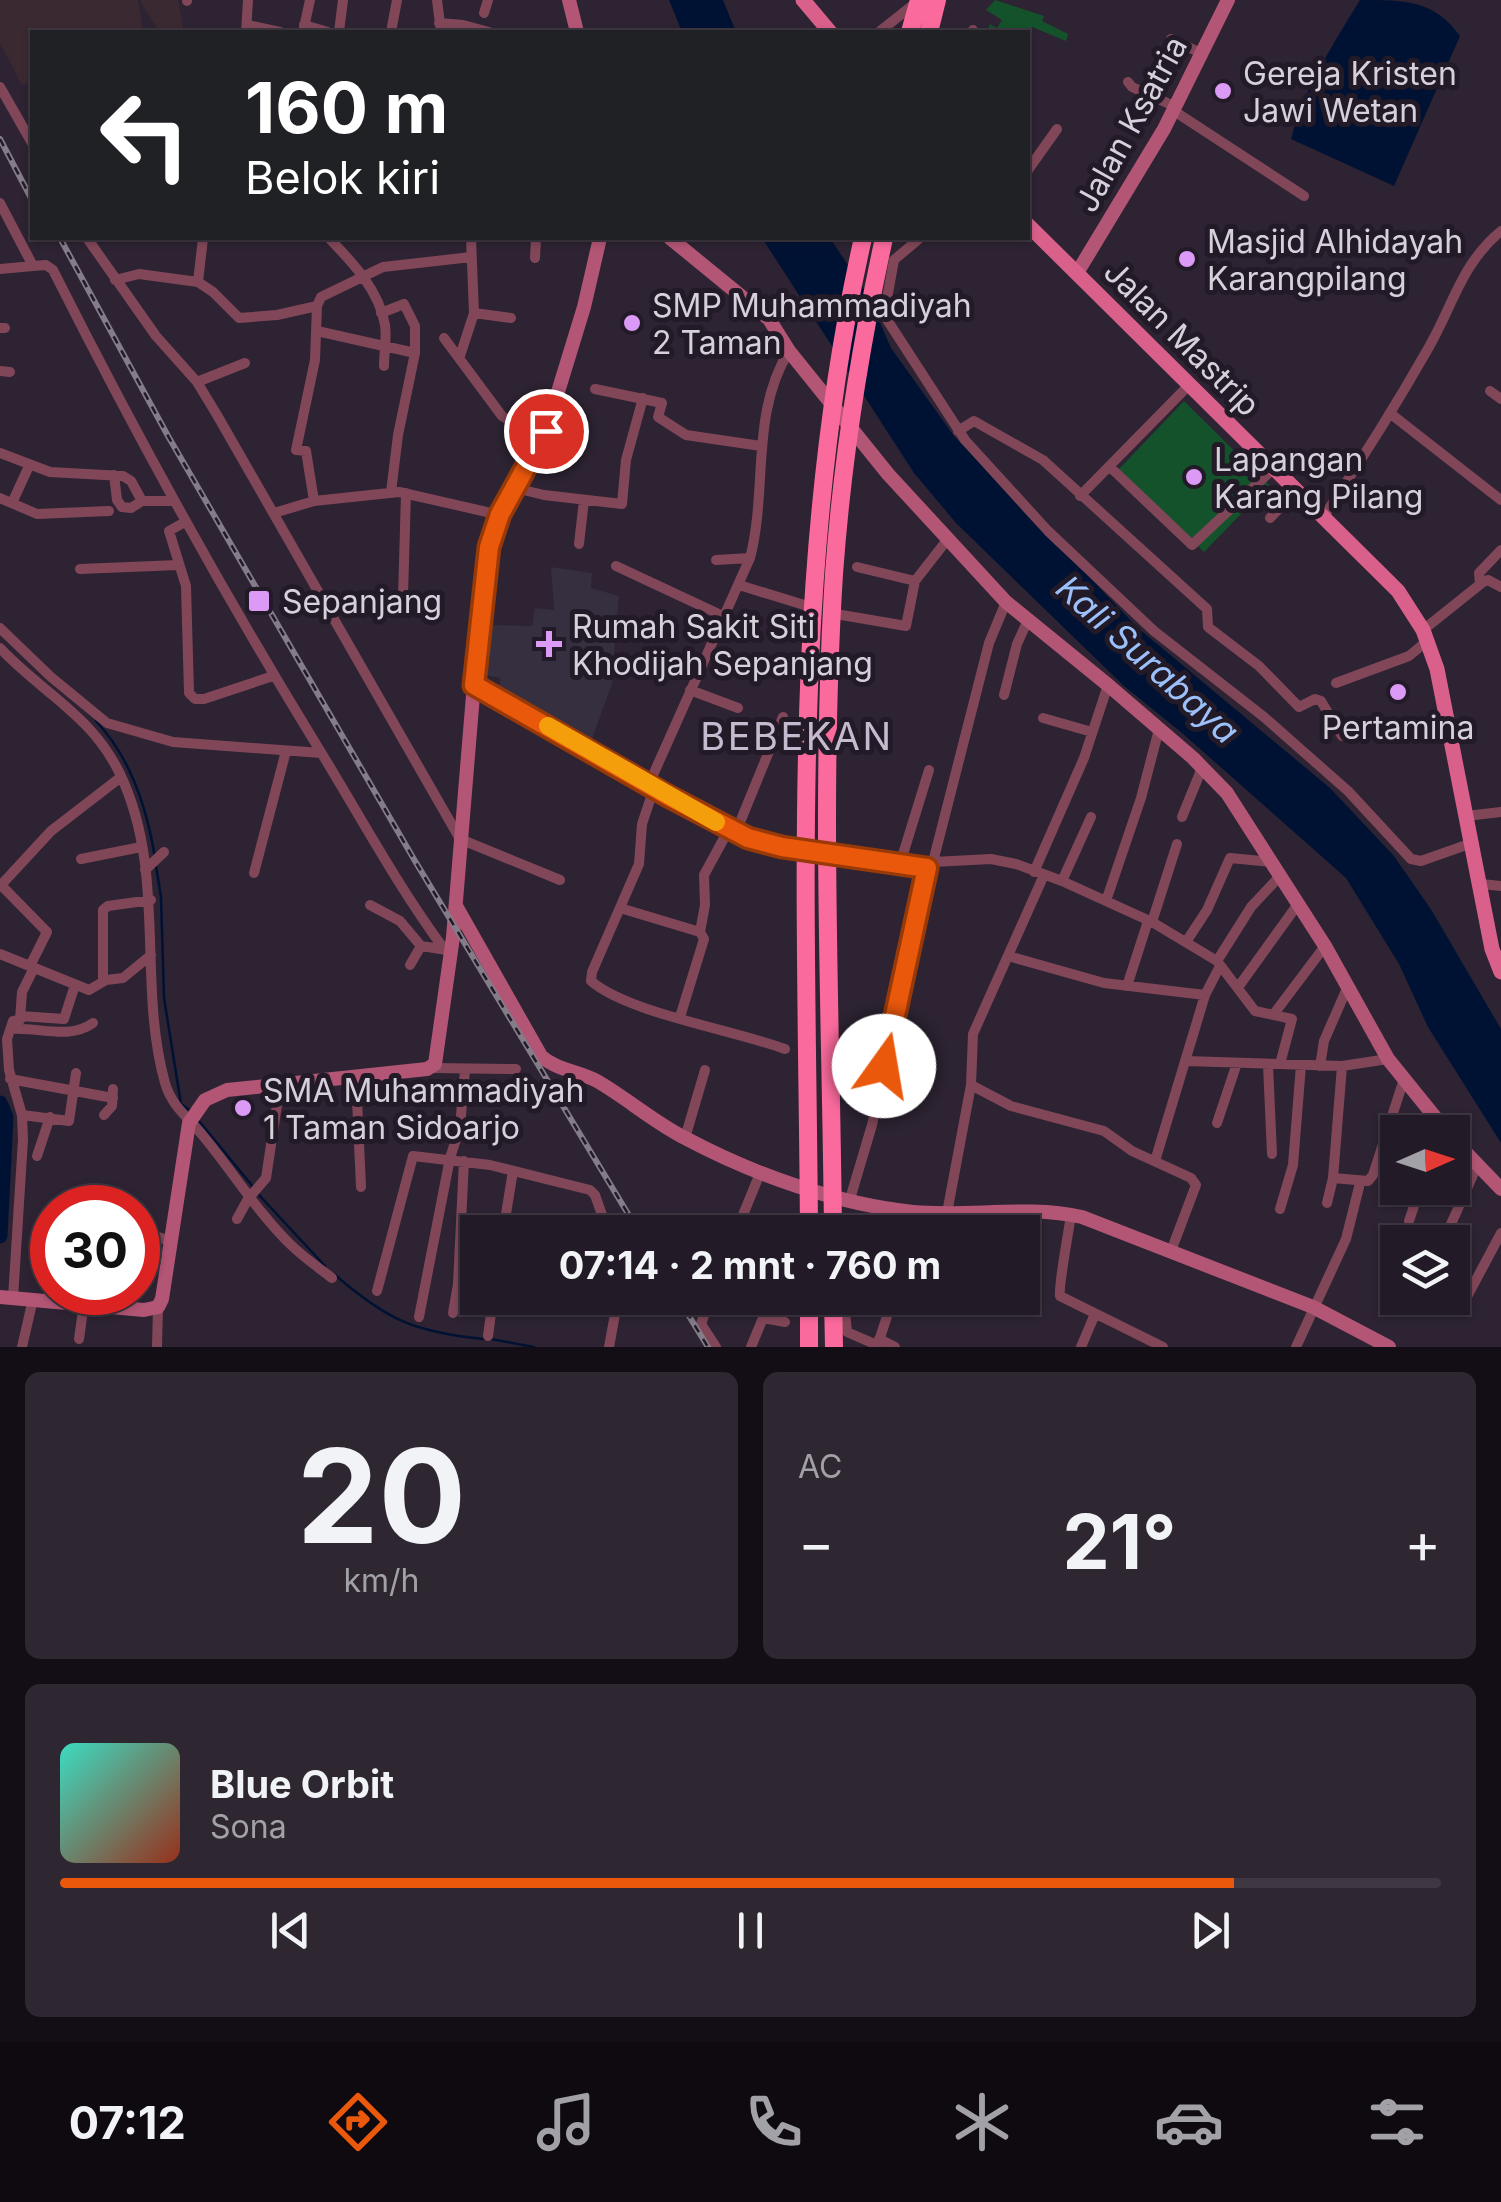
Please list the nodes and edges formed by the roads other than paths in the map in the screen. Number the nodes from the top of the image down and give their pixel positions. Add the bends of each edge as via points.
1 (248, 0) edge
2 (310, 0) edge
3 (343, 0) edge
4 (398, 0) edge
5 (437, 0) edge
6 (488, 0) edge
7 (569, 0) edge
8 (803, 0) edge
9 (919, 0) edge
10 (937, 0) edge
11 (1228, 0) edge
12 (484, 13) dead end
13 (440, 28) edge
14 (246, 29) edge
15 (304, 29) edge
16 (339, 30) edge
17 (391, 30) edge
18 (482, 30) edge
19 (576, 30) edge
20 (828, 30) edge
21 (882, 30) edge
22 (911, 30) edge
23 (930, 30) edge
24 (1171, 40) dead end
25 (1203, 54) junction
26 (1128, 82) dead end
27 (0, 87) edge
28 (1175, 109) junction
29 (1056, 129) dead end
30 (30, 140) edge
31 (1030, 167) edge
32 (1304, 196) dead end
33 (0, 203) edge
34 (1030, 227) edge
35 (1501, 231) edge
36 (89, 240) edge
37 (203, 240) edge
38 (332, 240) edge
39 (471, 240) edge
40 (536, 240) edge
41 (600, 240) edge
42 (672, 240) edge
43 (862, 240) edge
44 (884, 240) edge
45 (918, 240) edge
46 (471, 257) junction
47 (536, 258) dead end
48 (33, 266) junction
49 (0, 269) edge
50 (1077, 273) junction
51 (364, 275) junction
52 (115, 280) junction
53 (198, 282) junction
54 (317, 306) junction
55 (382, 313) junction
56 (474, 313) junction
57 (510, 318) dead end
58 (317, 331) junction
59 (444, 338) dead end
60 (385, 345) junction
61 (789, 350) junction
62 (415, 353) junction
63 (460, 356) junction
64 (244, 363) dead end
65 (384, 366) dead end
66 (197, 382) junction
67 (1188, 386) junction
68 (596, 389) dead end
69 (1490, 391) dead end
70 (644, 398) junction
71 (1501, 398) edge
72 (1391, 414) junction
73 (958, 431) junction
74 (541, 440) junction
75 (761, 446) junction
76 (0, 453) edge
77 (30, 466) junction
78 (1110, 467) junction
79 (1275, 467) junction
80 (114, 474) junction
81 (515, 488) junction
82 (1297, 490) junction
83 (391, 492) junction
84 (406, 493) junction
85 (1080, 496) junction
86 (0, 498) edge
87 (584, 500) junction
88 (1501, 500) edge
89 (142, 501) junction
90 (173, 501) junction
91 (314, 501) junction
92 (12, 504) junction
93 (108, 512) dead end
94 (274, 513) junction
95 (500, 514) junction
96 (1324, 516) junction
97 (1270, 518) dead end
98 (185, 522) junction
99 (947, 540) junction
100 (579, 544) dead end
101 (1501, 550) edge
102 (750, 558) junction
103 (716, 560) dead end
104 (178, 565) junction
105 (616, 566) dead end
106 (857, 567) dead end
107 (80, 570) dead end
108 (915, 581) junction
109 (739, 584) junction
110 (1478, 586) junction
111 (1501, 587) edge
112 (404, 597) dead end
113 (1006, 602) junction
114 (722, 616) junction
115 (1028, 620) junction
116 (2, 634) edge
117 (1425, 636) junction
118 (0, 648) edge
119 (274, 676) junction
120 (1336, 683) dead end
121 (474, 685) junction
122 (1108, 685) junction
123 (690, 690) junction
124 (1004, 696) dead end
125 (72, 700) junction
126 (738, 708) dead end
127 (784, 717) dead end
128 (1043, 718) dead end
129 (97, 723) junction
130 (1159, 729) junction
131 (1092, 732) junction
132 (1342, 736) dead end
133 (286, 751) junction
134 (322, 753) junction
135 (1202, 768) junction
136 (929, 770) dead end
137 (122, 777) junction
138 (652, 786) junction
139 (1501, 812) edge
140 (1466, 816) junction
141 (1091, 817) dead end
142 (1182, 817) dead end
143 (732, 831) junction
144 (460, 839) junction
145 (1472, 843) junction
146 (1177, 844) dead end
147 (141, 847) junction
148 (81, 859) dead end
149 (1272, 862) junction
150 (900, 864) junction
151 (930, 865) junction
152 (254, 873) dead end
153 (1039, 874) junction
154 (1280, 876) junction
155 (560, 880) dead end
156 (1062, 880) junction
157 (0, 884) edge
158 (1480, 884) junction
159 (1501, 886) edge
160 (151, 900) junction
161 (1106, 901) junction
162 (456, 903) junction
163 (370, 904) dead end
164 (1298, 904) junction
165 (620, 908) junction
166 (1150, 921) junction
167 (700, 932) junction
168 (1186, 942) junction
169 (421, 946) junction
170 (1325, 946) junction
171 (447, 950) junction
172 (0, 954) edge
173 (151, 955) junction
174 (1008, 956) junction
175 (1219, 963) junction
176 (410, 965) dead end
177 (32, 967) junction
178 (1501, 972) edge
179 (100, 982) junction
180 (75, 985) junction
181 (1127, 986) junction
182 (1239, 986) junction
183 (1348, 986) junction
184 (1205, 995) junction
185 (1273, 1015) junction
186 (20, 1016) junction
187 (680, 1017) junction
188 (94, 1022) dead end
189 (6, 1036) edge
190 (785, 1049) dead end
191 (1388, 1058) junction
192 (1186, 1060) junction
193 (1238, 1063) junction
194 (1274, 1064) junction
195 (1301, 1065) junction
196 (1320, 1066) junction
197 (1342, 1066) junction
198 (432, 1068) junction
199 (516, 1069) dead end
200 (465, 1070) junction
201 (705, 1070) dead end
202 (76, 1073) dead end
203 (356, 1078) junction
204 (10, 1079) junction
205 (1404, 1079) junction
206 (971, 1085) junction
207 (280, 1086) junction
208 (74, 1089) junction
209 (22, 1115) junction
210 (104, 1115) dead end
211 (193, 1115) junction
212 (1432, 1115) edge
213 (50, 1118) junction
214 (1217, 1122) dead end
215 (685, 1138) junction
216 (23, 1140) junction
217 (44, 1142) junction
218 (1272, 1154) dead end
219 (37, 1156) dead end
220 (450, 1158) junction
221 (1470, 1159) edge
222 (464, 1160) junction
223 (1155, 1161) junction
224 (1477, 1166) junction
225 (513, 1170) junction
226 (762, 1171) junction
227 (1333, 1178) junction
228 (1360, 1182) junction
229 (361, 1187) dead end
230 (1501, 1188) edge
231 (255, 1191) junction
232 (850, 1199) junction
233 (1327, 1203) dead end
234 (1414, 1205) edge
235 (1280, 1210) dead end
236 (918, 1212) junction
237 (947, 1213) junction
238 (506, 1215) edge
239 (601, 1215) edge
240 (743, 1215) edge
241 (809, 1215) edge
242 (833, 1215) edge
243 (918, 1215) edge
244 (1071, 1215) junction
245 (237, 1219) dead end
246 (1409, 1221) dead end
247 (1451, 1225) edge
248 (1501, 1233) edge
249 (160, 1238) edge
250 (170, 1241) junction
251 (1171, 1251) junction
252 (332, 1278) dead end
253 (1470, 1291) edge
254 (377, 1292) dead end
255 (160, 1296) edge
256 (18, 1298) edge
257 (1313, 1307) junction
258 (453, 1314) dead end
259 (1096, 1314) junction
260 (82, 1315) edge
261 (158, 1315) edge
262 (491, 1315) edge
263 (615, 1315) edge
264 (705, 1315) edge
265 (809, 1315) edge
266 (833, 1315) edge
267 (845, 1315) edge
268 (887, 1315) edge
269 (420, 1317) dead end
270 (785, 1322) dead end
271 (488, 1336) dead end
272 (79, 1339) dead end
273 (878, 1344) edge
274 (22, 1347) edge
275 (157, 1347) edge
276 (610, 1347) edge
277 (716, 1347) edge
278 (751, 1347) edge
279 (809, 1347) edge
280 (834, 1347) edge
281 (894, 1347) edge
282 (1081, 1347) edge
283 (1163, 1347) edge
284 (1296, 1347) edge
285 (1389, 1347) edge

1 - 14 street
2 - 15 street
3 - 16 street
4 - 17 street
5 - 13 street
6 - 12 street
7 - 19 main road
8 - 20 main road
9 - 21 street
9 - 22 highway
10 - 23 highway
11 - 25 main road, Jalan Ksatria
13 - 18 street
24 - 25 street
25 - 28 main road, Jalan Ksatria
26 - 28 street
27 - 30 street
28 - 32 street
28 - 50 main road, Jalan Ksatria
29 - 31 street
33 - 48 street
34 - 50 main road, Jalan Mastrip
35 - 72 street via 1472,259
36 - 52 street
37 - 53 street
38 - 51 street
39 - 46 street
40 - 47 street
41 - 74 main road
42 - 61 main road via 770,319
43 - 241 highway, bridge via 831,413 814,591 807,737
44 - 242 highway, bridge via 851,420 834,572 827,736
45 - 73 street via 894,260 884,314
46 - 51 street
46 - 56 street
48 - 49 street
48 - 90 street via 53,270
50 - 67 main road, Jalan Mastrip
51 - 54 street via 321,297
51 - 55 street
52 - 53 street via 138,274
52 - 66 street
53 - 54 street via 239,318
54 - 58 street
55 - 60 street
55 - 62 street via 404,304
56 - 57 street
56 - 63 street
58 - 60 street
58 - 91 street via 296,450 306,451
59 - 63 street
60 - 62 street
60 - 65 street
61 - 75 street via 771,391
61 - 99 main road
62 - 83 street
63 - 74 street via 502,416
64 - 66 street
66 - 94 street
67 - 78 street
67 - 79 main road, Jalan Mastrip
68 - 70 street
69 - 71 street
70 - 75 street via 662,403 658,416 686,435
70 - 87 street via 626,460 622,504
72 - 88 street
72 - 96 street
73 - 85 street via 974,421 1042,460
73 - 145 street via 1048,531 1154,631 1348,791 1411,859 1421,862
74 - 81 main road
75 - 102 street
76 - 77 street
77 - 80 street
77 - 92 street
78 - 79 street via 1192,544
78 - 85 street
79 - 82 main road, Jalan Mastrip
80 - 89 street via 127,477
80 - 89 street via 122,508
81 - 87 street
81 - 95 main road
82 - 96 main road, Jalan Mastrip
82 - 97 street
83 - 84 street
83 - 91 street
84 - 95 street
84 - 112 street
85 - 132 street via 1207,609 1208,626 1298,707 1321,701
86 - 92 street
87 - 100 street
89 - 90 street
90 - 98 street
91 - 94 street
92 - 93 street via 37,514
94 - 144 street
95 - 121 main road via 489,547
96 - 117 main road, Jalan Mastrip via 1398,591
98 - 104 street via 169,531
98 - 119 street
99 - 108 street
99 - 113 main road
101 - 110 street via 1479,573
102 - 103 street
102 - 109 street
104 - 107 street
104 - 119 street via 186,586 192,698
105 - 114 street
106 - 108 street
108 - 109 street via 902,628
109 - 114 street
110 - 111 street via 1488,580
110 - 117 street
113 - 115 main road
113 - 151 street
114 - 123 street
115 - 122 main road
115 - 124 street
116 - 125 street
117 - 120 street via 1409,656
117 - 140 main road, Jalan Mastrip
118 - 125 street
119 - 134 street
121 - 138 street
121 - 144 main road
122 - 130 main road
122 - 131 street
123 - 126 street
123 - 138 street
125 - 129 street
127 - 143 street
128 - 131 street
129 - 133 street via 173,742
129 - 137 street
130 - 135 main road
130 - 161 street
131 - 153 street
133 - 134 street
133 - 152 street
134 - 171 street via 394,880
135 - 142 street
135 - 149 main road
136 - 150 street
137 - 147 street
137 - 157 street via 51,831
138 - 143 street
138 - 165 street via 639,864
139 - 140 street
140 - 145 main road, Jalan Mastrip
141 - 156 street
143 - 150 street via 782,847
143 - 167 street via 704,876
144 - 155 street
144 - 162 main road
145 - 158 main road, Jalan Mastrip
146 - 166 street
147 - 148 street
147 - 160 street via 154,863
149 - 154 main road
149 - 168 street via 1230,858
150 - 151 street
151 - 153 street via 990,859
151 - 232 street
153 - 156 street
153 - 174 street
154 - 164 main road
154 - 175 street via 1251,907
156 - 161 street
157 - 177 street via 47,932
158 - 159 street
158 - 178 main road, Jalan Mastrip
160 - 173 street
160 - 179 street via 103,910
161 - 166 street
162 - 171 main road
162 - 215 main road via 541,1056 597,1081
163 - 169 street via 393,916
164 - 170 main road
164 - 182 street
165 - 167 street
165 - 187 street via 591,982 621,1000
166 - 168 street
166 - 181 street
167 - 187 street via 704,939
168 - 175 street
169 - 171 street
169 - 176 street
170 - 183 main road
170 - 185 street
171 - 198 main road
172 - 177 street
173 - 179 street via 123,978
173 - 211 street via 164,1081 175,1107
174 - 181 street
174 - 206 street via 971,1042
175 - 182 street
175 - 184 street
177 - 180 street
177 - 186 street
179 - 180 street
180 - 186 street via 65,1018
181 - 184 street
182 - 185 street via 1255,1011
183 - 191 main road
183 - 196 street
184 - 192 street
185 - 194 street via 1292,1019
186 - 189 street
187 - 190 street
188 - 189 street via 85,1029
189 - 204 street
191 - 197 street
191 - 205 main road
192 - 193 street
192 - 223 street
193 - 194 street
193 - 214 street
194 - 195 street
194 - 218 street
195 - 196 street
195 - 235 street via 1293,1164
196 - 197 street
197 - 227 street
198 - 200 street
198 - 203 main road
199 - 200 street
200 - 220 street
201 - 215 street
202 - 208 street
203 - 207 main road
203 - 229 street
204 - 208 street via 28,1076
204 - 209 street
205 - 212 main road
205 - 228 street via 1373,1175
206 - 223 street via 1012,1106 1104,1131
206 - 237 street
207 - 211 main road via 219,1093
207 - 231 street via 266,1178
208 - 210 street via 113,1094
208 - 213 street via 73,1124
209 - 213 street
209 - 216 street
211 - 231 street
211 - 250 main road
213 - 217 street
215 - 226 main road
216 - 217 street
216 - 256 street
217 - 219 street
220 - 222 street
220 - 254 street via 412,1158
220 - 269 street
221 - 224 main road
222 - 225 street
222 - 258 street
223 - 251 street via 1196,1185
224 - 230 main road
224 - 247 street
225 - 238 street
225 - 239 street via 592,1192
226 - 232 main road
226 - 240 street
227 - 228 street
227 - 233 street
228 - 257 street via 1346,1239
231 - 245 street
231 - 252 street via 292,1246
232 - 236 main road
234 - 246 street
236 - 237 main road
236 - 243 street
237 - 244 main road
244 - 251 main road
244 - 259 street via 1059,1294
248 - 253 street
249 - 250 street
250 - 255 main road
251 - 257 main road
256 - 274 street
257 - 284 street
257 - 285 main road
259 - 282 street
259 - 283 street
260 - 272 street
261 - 275 street
262 - 271 street
263 - 276 street
264 - 277 street via 702,1324
265 - 279 highway
266 - 280 highway
267 - 273 street via 846,1332
268 - 273 street
270 - 278 street via 760,1320
273 - 281 street

